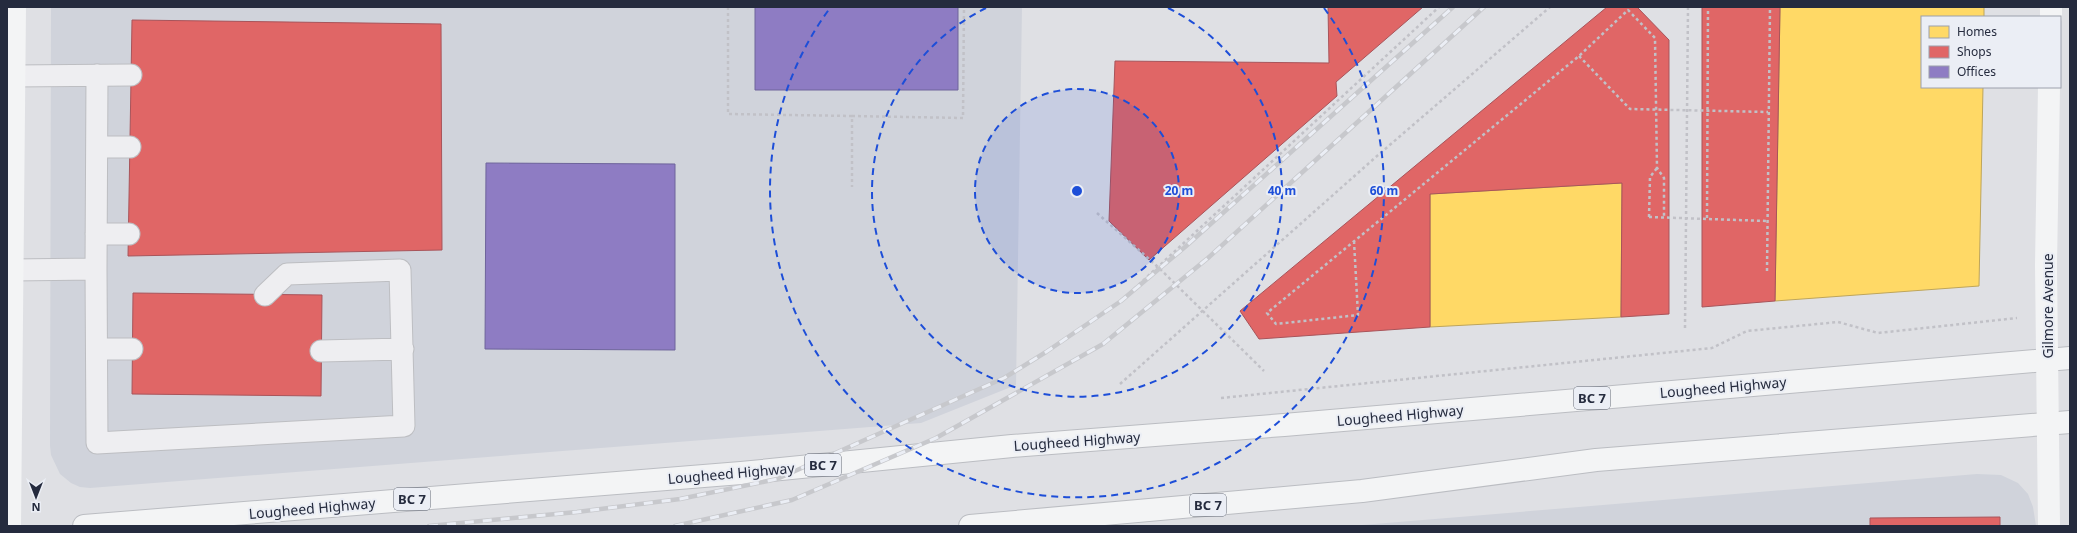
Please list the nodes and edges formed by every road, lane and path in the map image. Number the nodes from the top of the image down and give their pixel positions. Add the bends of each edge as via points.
1 (15, 7) edge
2 (728, 7) edge
3 (964, 7) edge
4 (1439, 7) edge
5 (1550, 7) edge
6 (1688, 7) edge
7 (1708, 7) edge
8 (1770, 7) edge
9 (1579, 56) junction
10 (97, 75) junction
11 (131, 75) dead end
12 (14, 76) junction
13 (2049, 88) edge
14 (1655, 109) junction
15 (1708, 110) junction
16 (1768, 112) junction
17 (852, 116) junction
18 (97, 147) junction
19 (130, 147) dead end
20 (1657, 168) junction
21 (852, 187) dead end
22 (1097, 213) dead end
23 (1664, 217) junction
24 (1706, 218) junction
25 (1767, 221) junction
26 (96, 234) junction
27 (129, 234) dead end
28 (1354, 241) junction
29 (1158, 267) junction
30 (96, 268) junction
31 (12, 270) junction
32 (1767, 271) dead end
33 (265, 295) dead end
34 (1122, 301) dead end
35 (1201, 312) junction
36 (2015, 318) dead end
37 (1685, 328) dead end
38 (97, 349) junction
39 (132, 349) dead end
40 (403, 349) junction
41 (321, 351) dead end
42 (2070, 358) edge
43 (2047, 359) junction
44 (1264, 371) dead end
45 (1120, 384) dead end
46 (1213, 399) dead end
47 (2070, 422) edge
48 (2048, 423) junction
49 (10, 526) edge
50 (84, 526) edge
51 (970, 526) edge
52 (2049, 526) edge

1 - 12 main road
2 - 17 path via 728,114
3 - 17 path via 963,118
4 - 29 path
5 - 35 path
6 - 37 path
7 - 15 path
8 - 16 path
9 - 14 path, bridge via 1630,109
9 - 14 path via 1628,10 1655,38
9 - 28 path
10 - 11 lane
10 - 12 lane
10 - 18 lane
12 - 31 main road
13 - 43 main road, Gilmore Avenue
14 - 15 path, bridge
14 - 20 path
15 - 16 path, bridge
15 - 24 path
16 - 25 path
17 - 21 path
18 - 19 lane
18 - 26 lane
20 - 23 path via 1664,178
20 - 23 path, bridge via 1650,177 1649,217
22 - 29 path
23 - 24 path, bridge
24 - 25 path, bridge
25 - 32 path
26 - 27 lane
26 - 30 lane
28 - 28 path via 1267,313 1276,324 1358,315
29 - 34 path
29 - 35 path
30 - 31 lane
30 - 38 lane
31 - 49 main road
33 - 40 lane via 288,274 400,270
35 - 44 path
35 - 45 path
36 - 46 path via 1878,333 1838,322 1747,331 1712,348
38 - 39 lane
38 - 40 lane via 97,443 404,426
40 - 41 lane
42 - 43 main road, Lougheed Highway / BC 7
43 - 48 main road, Gilmore Avenue
43 - 50 main road, Lougheed Highway / BC 7 via 1012,446 733,474
47 - 48 main road, BC 7
48 - 51 main road, BC 7 via 1596,460 1362,491
48 - 52 main road, Gilmore Avenue

